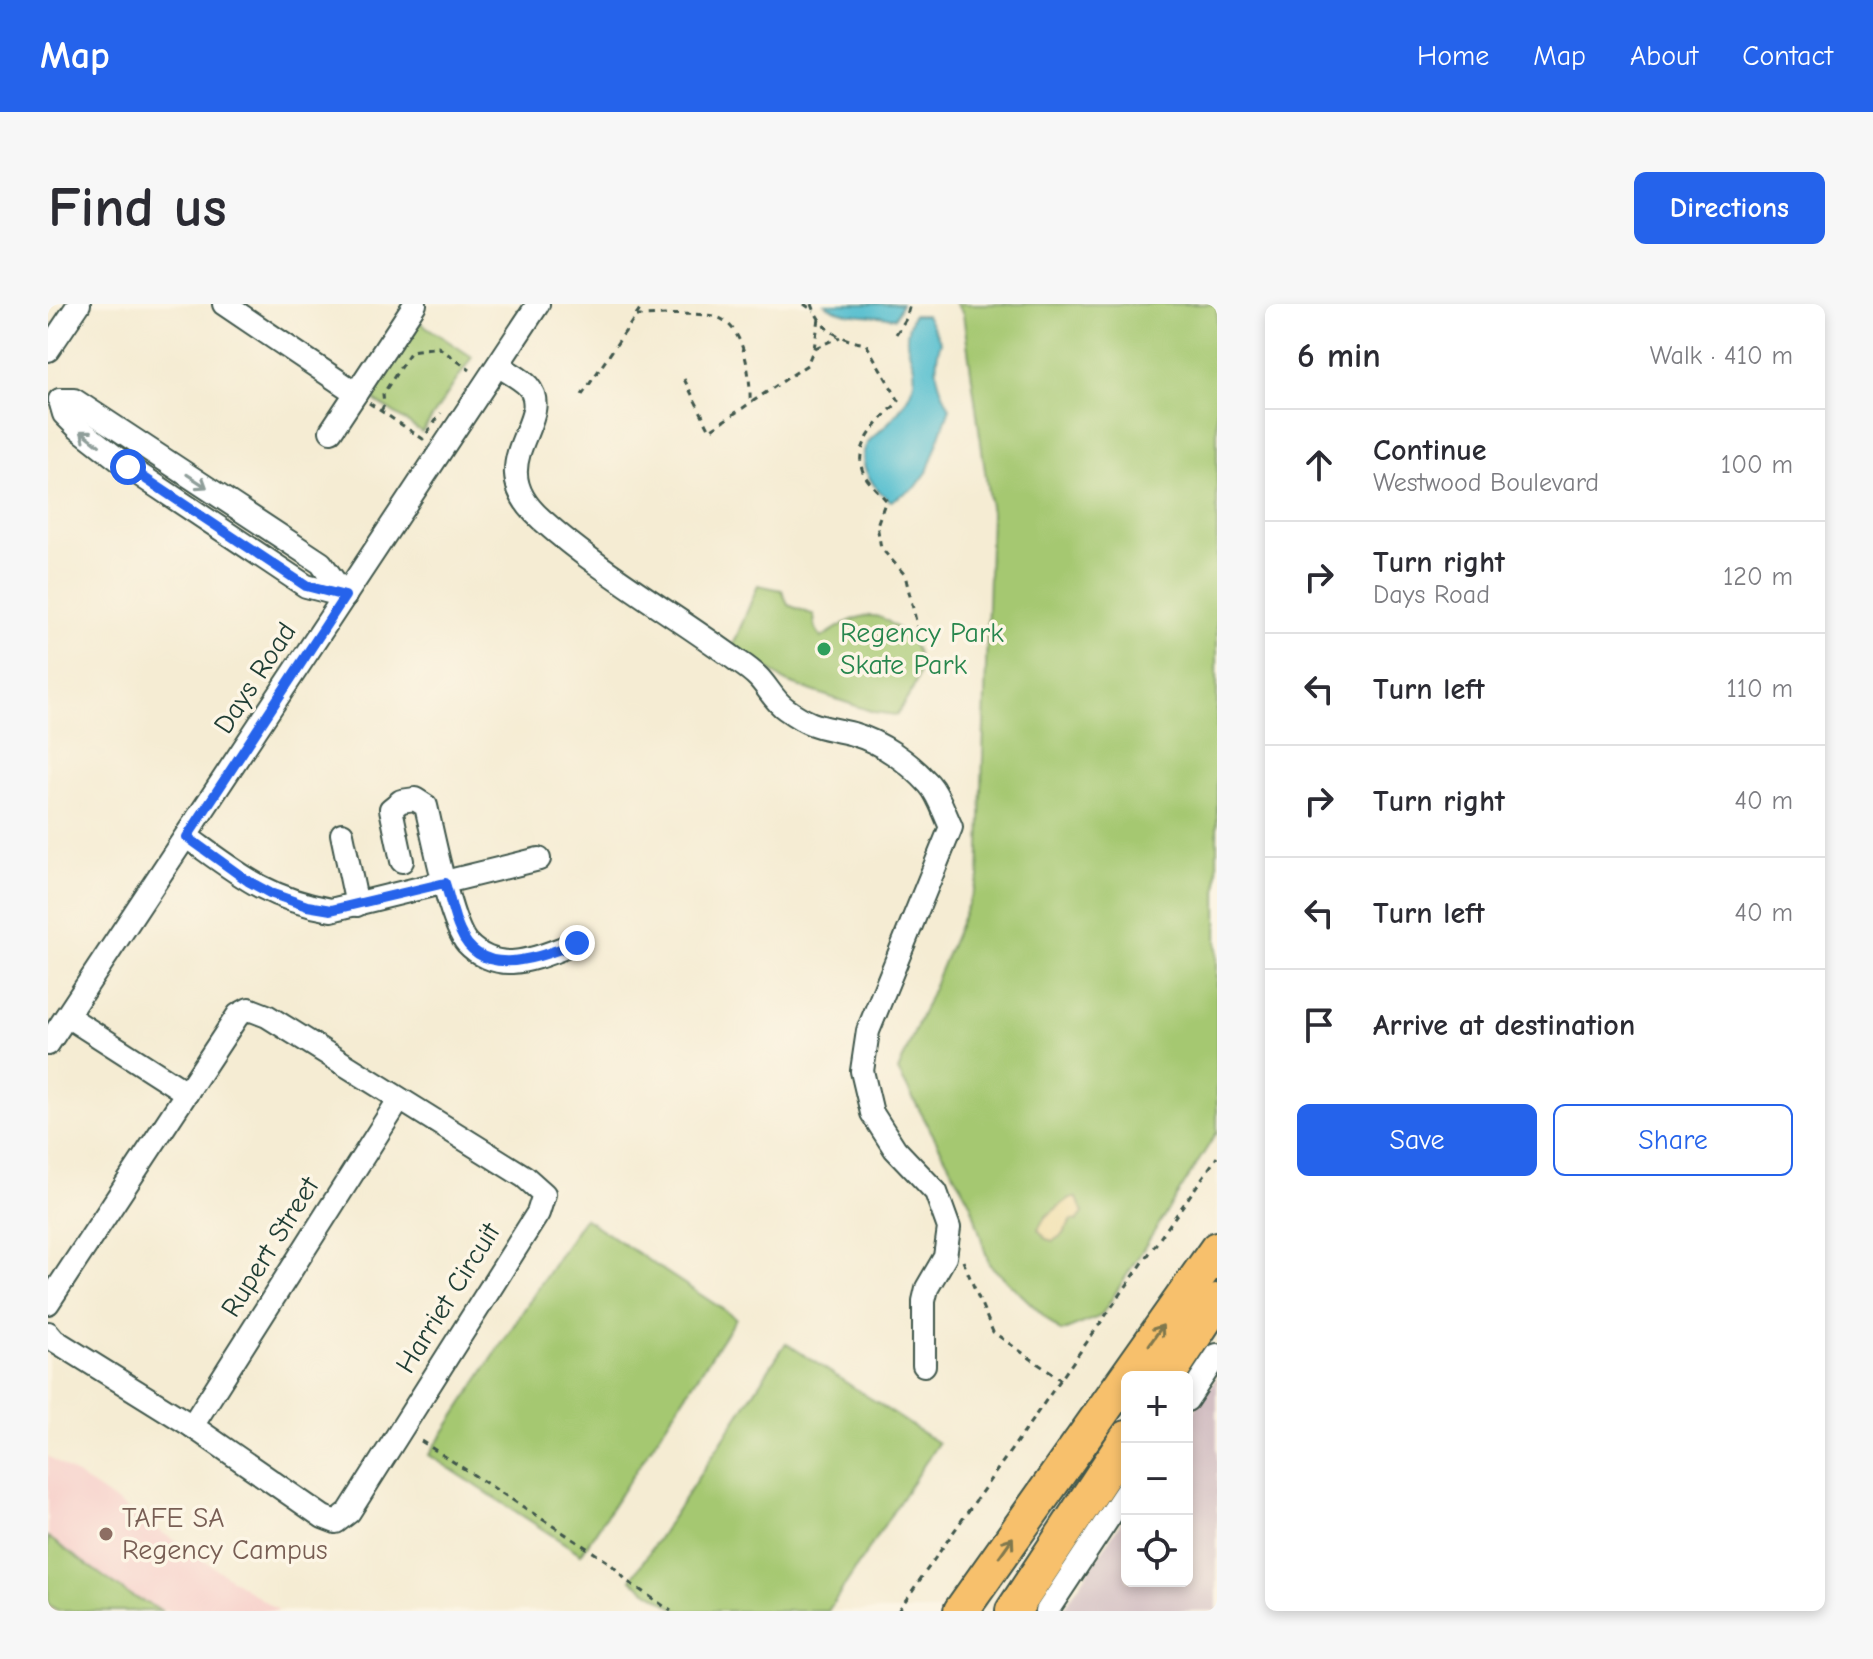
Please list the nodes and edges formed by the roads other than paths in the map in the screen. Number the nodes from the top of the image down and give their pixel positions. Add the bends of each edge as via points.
1 (79, 304) edge
2 (224, 304) edge
3 (415, 304) edge
4 (538, 304) edge
5 (48, 350) edge
6 (498, 365) junction
7 (54, 394) edge
8 (361, 397) junction
9 (331, 431) dead end
10 (282, 537) junction
11 (265, 559) junction
12 (345, 596) junction
13 (342, 834) dead end
14 (187, 837) junction
15 (539, 859) dead end
16 (402, 861) dead end
17 (445, 883) junction
18 (357, 905) junction
19 (577, 943) dead end
20 (67, 1016) junction
21 (48, 1044) edge
22 (187, 1093) junction
23 (399, 1100) junction
24 (1217, 1249) edge
25 (1217, 1301) edge
26 (48, 1303) edge
27 (48, 1333) edge
28 (1217, 1355) edge
29 (924, 1365) dead end
30 (1171, 1371) edge
31 (1193, 1391) edge
32 (192, 1426) junction
33 (1124, 1443) edge
34 (1121, 1499) edge
35 (964, 1605) edge
36 (1013, 1611) edge
37 (1047, 1611) edge

1 - 5 street
2 - 8 street
3 - 8 street
4 - 6 street, Days Road
6 - 12 street, Days Road
6 - 29 street via 528,386 533,397 515,481 538,516 757,676 782,706 813,727 854,735 889,750 930,785 951,827 868,1031 862,1071 872,1113 895,1149 936,1192 949,1228 945,1257 924,1301
7 -> 10 street via 74,400
11 -> 7 street via 78,428
8 - 9 street
10 - 11 street via 274,554
10 - 12 street via 321,563
11 - 12 street via 306,586
12 - 14 street, Days Road
13 - 18 street
14 - 18 street via 270,893 331,910
14 - 20 street, Days Road
15 - 17 street
16 - 17 street via 391,809 415,799 426,806
17 - 18 street
17 - 19 street via 460,932 491,959 514,962
20 - 21 street, Days Road
20 - 22 street
22 - 23 street, Harriet Circuit via 238,1015 249,1009
22 - 26 street, Harriet Circuit
23 - 32 street, Rupert Street
23 - 32 street, Harriet Circuit via 544,1194 538,1213 349,1512 336,1522 323,1517
35 -> 24 highway
25 - 30 highway
27 - 32 street, Harriet Circuit
28 - 31 street
33 - 36 highway
34 - 37 street

